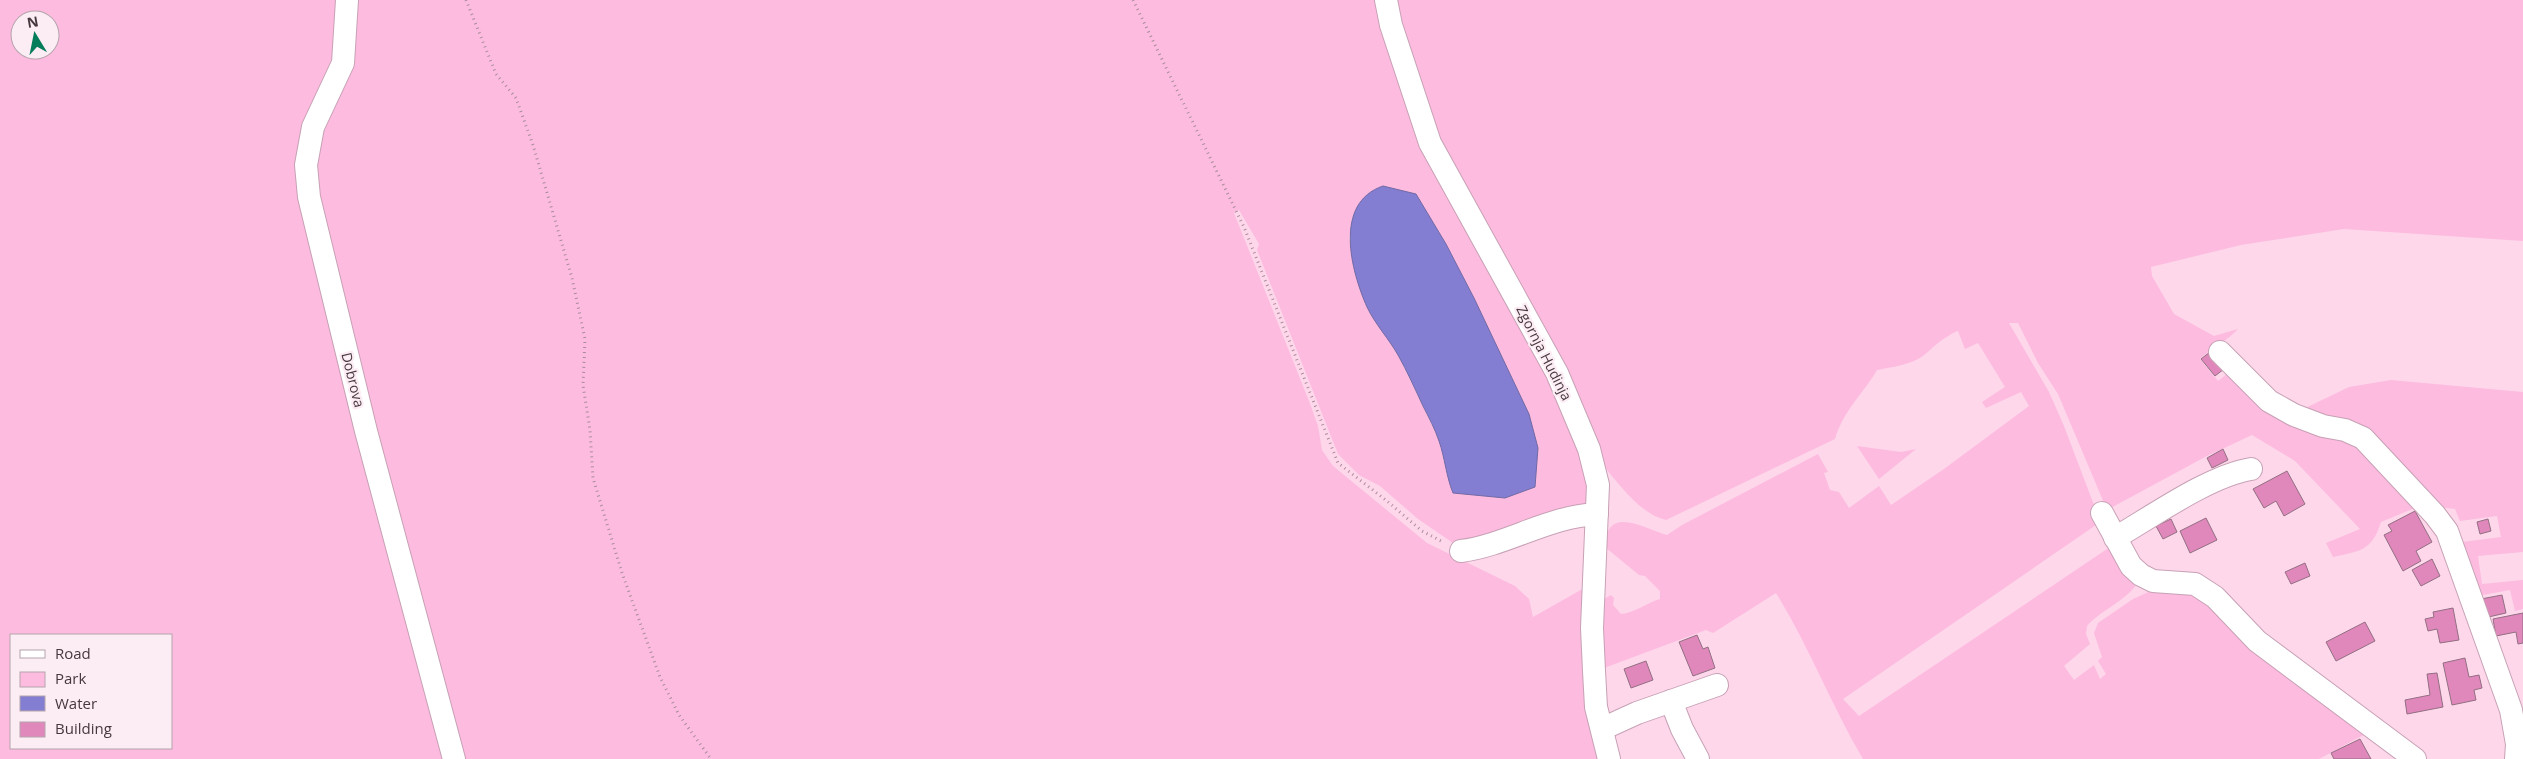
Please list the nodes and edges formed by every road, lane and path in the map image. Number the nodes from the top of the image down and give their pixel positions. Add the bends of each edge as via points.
1 (347, 0) edge
2 (466, 0) edge
3 (1132, 0) edge
4 (1386, 0) edge
5 (2220, 352) dead end
6 (2251, 469) dead end
7 (1596, 514) junction
8 (2102, 514) dead end
9 (2115, 538) junction
10 (1461, 551) joint
11 (1717, 685) dead end
12 (1671, 701) junction
13 (1602, 730) junction
14 (2523, 758) edge
15 (454, 759) edge
16 (712, 759) edge
17 (1609, 759) edge
18 (1698, 759) edge
19 (2415, 759) edge
20 (2517, 759) edge

1 - 15 street, Dobrova via 343,63 313,127 306,165 309,197 366,431
2 - 16 path via 496,74 516,98 572,278 585,340 583,385 593,478 622,573 660,677 679,715
3 - 10 path via 1244,227 1338,463 1422,531
4 - 7 street, Zgornja Hudinja via 1391,25 1430,142 1557,374 1589,449 1598,485
5 - 20 street via 2269,401 2294,415 2363,438 2447,531 2511,710
6 - 9 street via 2216,480
7 - 10 street via 1504,538 1486,548
7 - 13 street, Zgornja Hudinja via 1592,628 1596,707
8 - 9 street
9 - 19 street via 2131,566 2141,575 2154,581 2195,584 2215,597 2257,641
11 - 12 street
12 - 13 street
12 - 18 street
13 - 17 street, Zgornja Hudinja
14 - 20 street

